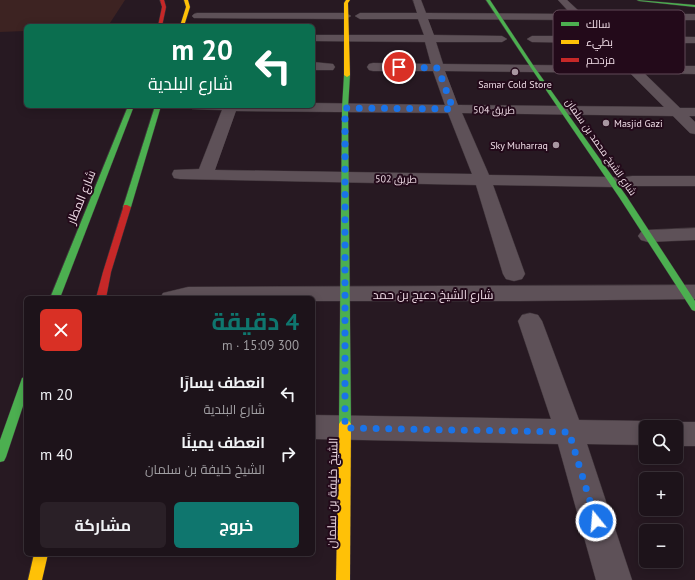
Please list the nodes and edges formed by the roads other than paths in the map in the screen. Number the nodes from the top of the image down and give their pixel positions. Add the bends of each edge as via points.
1 (162, 0) edge
2 (186, 0) edge
3 (348, 0) edge
4 (487, 2) edge
5 (635, 2) edge
6 (566, 4) edge
7 (418, 5) edge
8 (695, 6) edge
9 (548, 7) dead end
10 (643, 10) edge
11 (266, 12) junction
12 (198, 16) dead end
13 (346, 16) junction
14 (360, 16) dead end
15 (497, 17) junction
16 (553, 17) edge
17 (685, 18) edge
18 (695, 18) edge
19 (160, 24) edge
20 (183, 24) edge
21 (263, 24) edge
22 (315, 38) edge
23 (348, 38) junction
24 (430, 39) junction
25 (502, 39) dead end
26 (532, 39) dead end
27 (553, 39) edge
28 (685, 42) edge
29 (695, 50) edge
30 (315, 66) edge
31 (329, 67) dead end
32 (373, 67) dead end
33 (438, 68) junction
34 (534, 68) junction
35 (553, 68) edge
36 (685, 70) edge
37 (695, 70) edge
38 (636, 74) edge
39 (315, 107) edge
40 (129, 108) edge
41 (157, 108) edge
42 (230, 108) edge
43 (345, 108) junction
44 (453, 109) junction
45 (562, 111) junction
46 (676, 112) junction
47 (695, 112) edge
48 (695, 130) edge
49 (180, 174) dead end
50 (205, 174) junction
51 (346, 178) junction
52 (483, 180) junction
53 (632, 181) dead end
54 (695, 181) edge
55 (612, 182) junction
56 (695, 234) edge
57 (648, 236) junction
58 (514, 274) dead end
59 (345, 293) junction
60 (56, 296) edge
61 (101, 296) edge
62 (182, 296) edge
63 (691, 297) edge
64 (530, 321) dead end
65 (24, 387) edge
66 (315, 427) edge
67 (345, 428) junction
68 (569, 432) junction
69 (639, 433) edge
70 (683, 434) edge
71 (695, 434) edge
72 (0, 457) edge
73 (41, 556) edge
74 (35, 580) edge
75 (343, 580) edge
76 (614, 580) edge

1 - 19 street via 164,7
2 - 20 street via 188,6
3 - 13 street, الشيخ خليفة بن سلمان
4 - 15 street, شارع الشيخ محمد بن سلمان
5 - 8 street
5 - 10 street
6 - 9 street
7 - 14 street
7 - 15 street
7 - 24 street
11 - 12 street
11 - 13 street
11 - 21 street
13 - 23 street, الشيخ خليفة بن سلمان
15 - 16 street
15 - 34 street, شارع الشيخ محمد بن سلمان
17 - 18 street
22 - 23 street
23 - 24 street
23 - 43 street, الشيخ خليفة بن سلمان
24 - 25 street
24 - 33 street
26 - 27 street
28 - 29 street
30 - 31 street
32 - 33 street
33 - 34 street
33 - 44 street
34 - 35 street
34 - 45 street, شارع الشيخ محمد بن سلمان
36 - 37 street
38 - 46 street
39 - 43 street, طريق 504
40 - 60 street, شارع المطار
41 - 61 street
42 - 50 street
43 - 44 street, طريق 504
43 - 51 street, الشيخ خليفة بن سلمان
44 - 45 street, طريق 504
44 - 52 street
45 - 46 street, طريق 504
45 - 55 street, شارع الشيخ محمد بن سلمان
46 - 47 street, طريق 504
46 - 48 street
49 - 50 street, طريق 502
50 - 51 street, طريق 502
51 - 52 street, طريق 502
51 - 59 street, الشيخ خليفة بن سلمان
52 - 55 street, طريق 502
52 - 58 street
53 - 54 street
55 - 57 street, شارع الشيخ محمد بن سلمان
56 - 57 street
57 - 63 street, شارع الشيخ محمد بن سلمان
59 - 62 street, شارع الشيخ دعيج بن حمد
59 - 63 street, شارع الشيخ دعيج بن حمد
59 - 67 street, الشيخ خليفة بن سلمان
64 - 68 street
65 - 72 street
66 - 67 street
67 - 68 street
67 - 75 street, الشيخ خليفة بن سلمان
68 - 69 street
68 - 76 street
70 - 71 street
73 - 74 street

